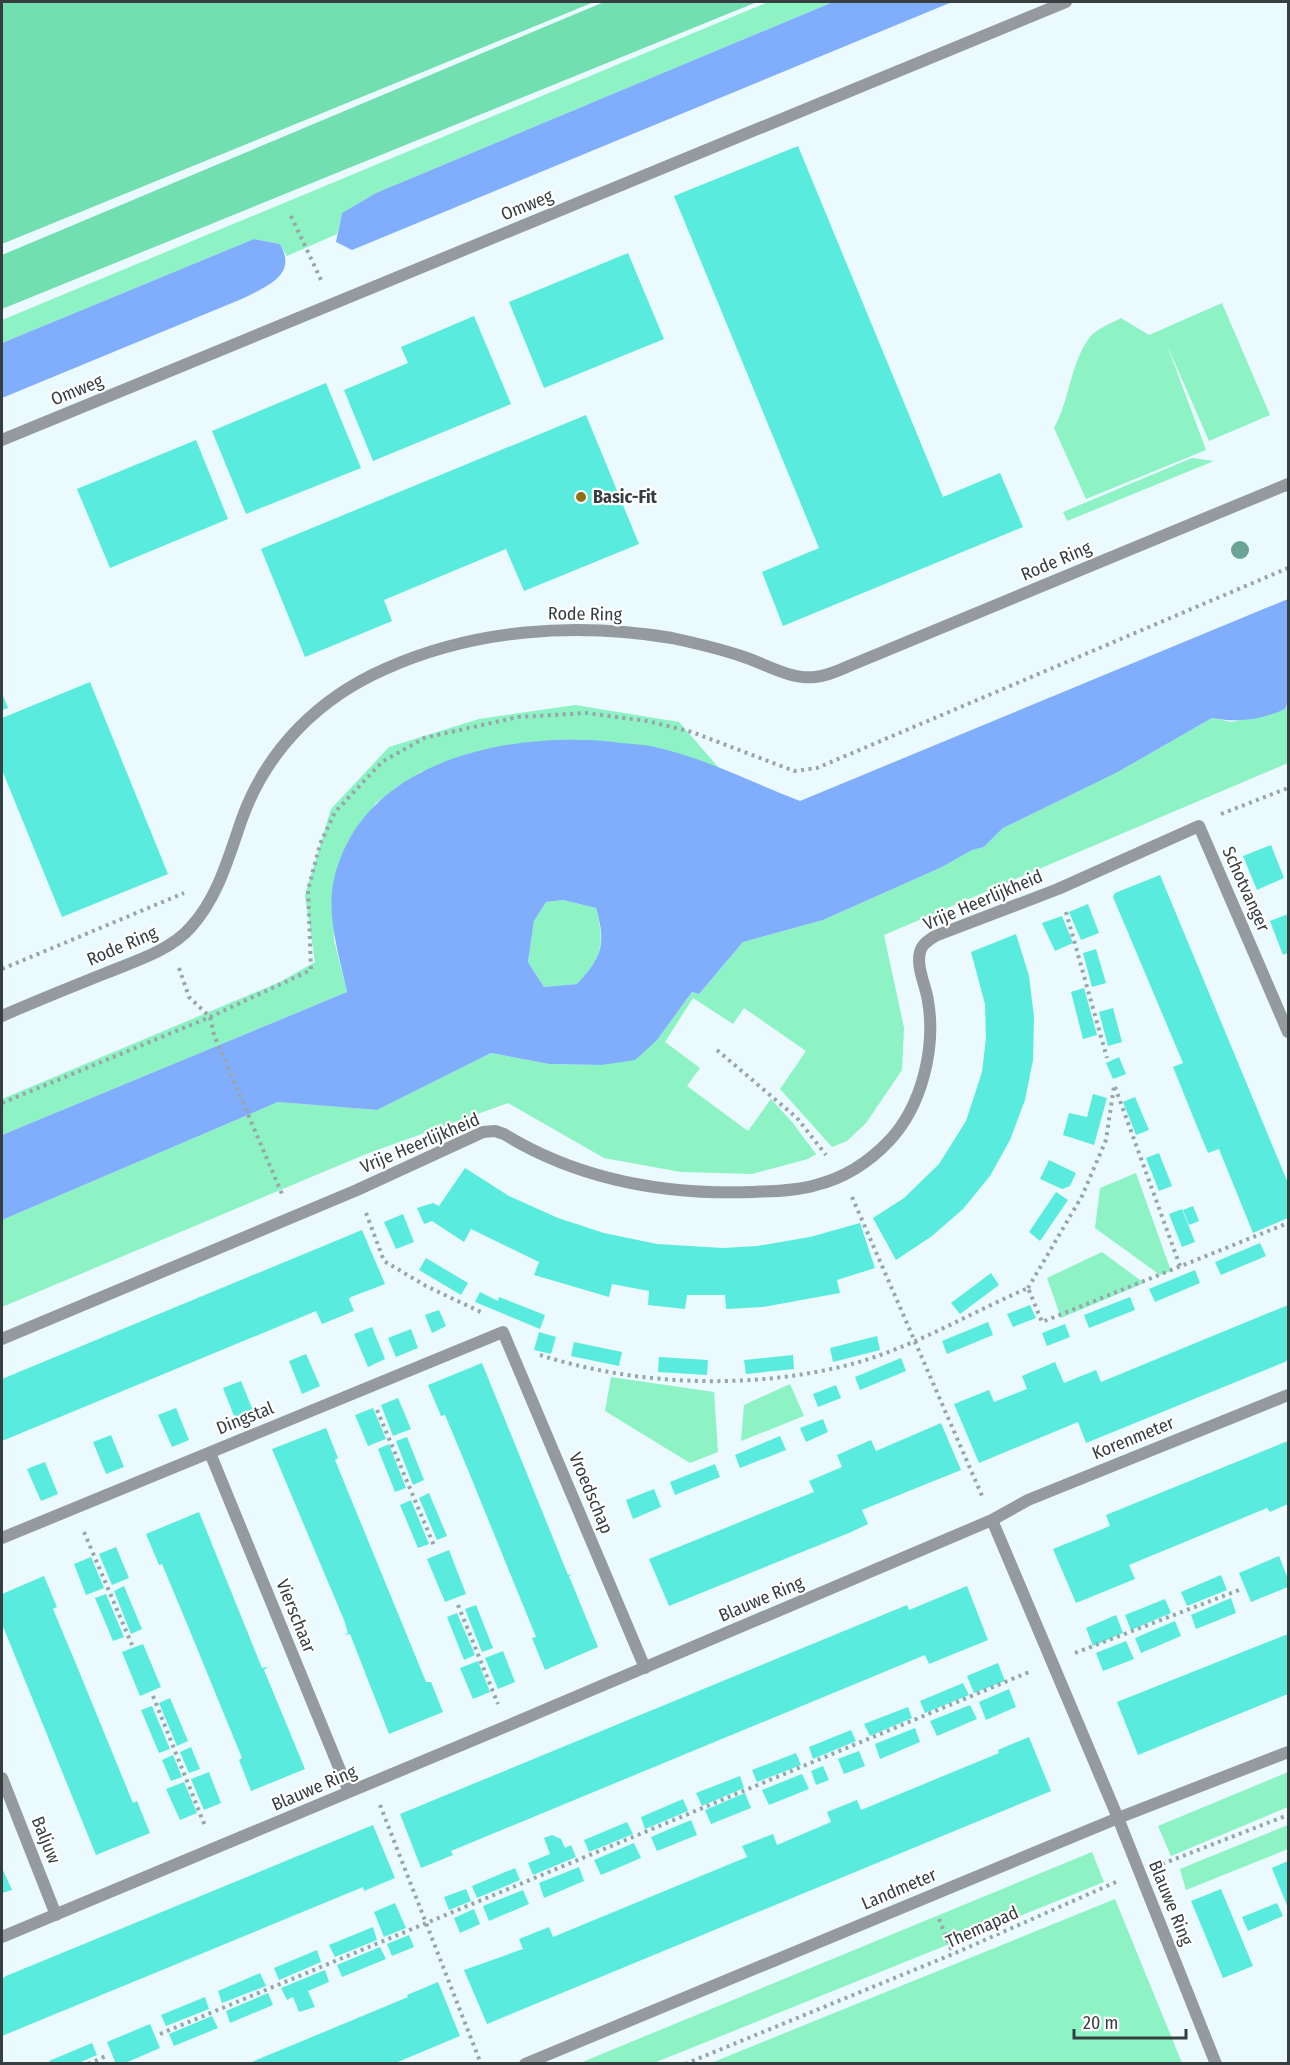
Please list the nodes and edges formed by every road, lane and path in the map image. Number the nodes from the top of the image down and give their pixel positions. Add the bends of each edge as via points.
1 (1066, 2) edge
2 (291, 216) dead end
3 (332, 304) junction
4 (2, 440) edge
5 (1288, 485) edge
6 (1288, 568) edge
7 (1288, 788) edge
8 (1223, 813) dead end
9 (1198, 826) joint
10 (221, 878) junction
11 (1058, 888) junction
12 (170, 945) junction
13 (2, 969) edge
14 (2, 1016) edge
15 (210, 1017) junction
16 (1288, 1032) edge
17 (717, 1050) dead end
18 (1107, 1058) dead end
19 (2, 1103) edge
20 (843, 1176) junction
21 (357, 1190) junction
22 (292, 1216) junction
23 (1288, 1223) edge
24 (1180, 1266) junction
25 (1028, 1288) junction
26 (489, 1316) dead end
27 (503, 1332) joint
28 (2, 1339) edge
29 (914, 1341) junction
30 (539, 1354) dead end
31 (368, 1388) junction
32 (1288, 1395) edge
33 (210, 1453) junction
34 (74, 1508) junction
35 (992, 1520) junction
36 (2, 1538) edge
37 (435, 1548) dead end
38 (1239, 1590) dead end
39 (458, 1605) dead end
40 (132, 1645) dead end
41 (1052, 1662) junction
42 (645, 1668) junction
43 (153, 1696) dead end
44 (507, 1726) junction
45 (1288, 1752) edge
46 (2, 1778) edge
47 (371, 1783) junction
48 (349, 1792) junction
49 (1288, 1815) edge
50 (1118, 1818) junction
51 (214, 1849) junction
52 (1139, 1872) junction
53 (930, 1896) junction
54 (56, 1915) junction
55 (426, 1923) junction
56 (2, 1936) edge
57 (953, 1954) junction
58 (160, 2034) dead end
59 (106, 2056) dead end
60 (551, 2059) edge
61 (88, 2064) edge
62 (482, 2064) edge
63 (525, 2064) edge
64 (686, 2064) edge
65 (1216, 2064) edge

1 - 3 street, Omweg
2 - 3 path
3 - 4 street, Omweg
5 - 10 street, Rode Ring via 815,677 800,677 703,645 643,634 533,632 473,640 425,653 344,690 290,737 257,783
6 - 15 path via 817,768 794,771 692,732 648,721 586,713 518,717 424,738 382,762 335,812 320,844 308,890 311,970
7 - 8 path
9 - 11 street, Vrije Heerlijkheid
9 - 16 street, Schotvanger
10 - 12 street, Rode Ring via 212,899 190,928
10 - 13 path
11 - 18 path
11 - 20 street, Vrije Heerlijkheid via 935,936 924,944 919,964 932,1032 927,1066 912,1107 890,1139 867,1161
12 - 14 street, Rode Ring
12 - 15 path via 189,997
15 - 19 path
15 - 22 path via 214,1035
17 - 20 path via 797,1118
20 - 21 street, Vrije Heerlijkheid via 815,1186 728,1193 640,1185 605,1179 562,1164 495,1131 483,1132
20 - 29 path
21 - 22 street, Vrije Heerlijkheid
21 - 26 path via 384,1261
22 - 28 street, Vrije Heerlijkheid
23 - 24 path
24 - 25 path via 1042,1322
24 - 25 path via 1114,1086 1106,1140 1082,1196
25 - 29 path
27 - 31 street, Dingstal
27 - 42 street, Vroedschap
29 - 30 path via 852,1364 744,1380 640,1376 593,1369
29 - 35 path
31 - 33 street, Dingstal
31 - 37 path
32 - 35 street, Korenmeter via 1028,1500
33 - 34 street, Dingstal
33 - 48 street, Vierschaar
34 - 36 street, Dingstal
34 - 40 path
35 - 41 street, Blauwe Ring
35 - 42 street, Blauwe Ring
38 - 41 path
39 - 44 path
41 - 50 street, Blauwe Ring
41 - 55 path
42 - 44 street, Blauwe Ring
43 - 51 path
44 - 47 street, Blauwe Ring
45 - 50 street, Landmeter
46 - 54 street, Baljuw
47 - 48 street, Blauwe Ring
47 - 55 path
48 - 51 street, Blauwe Ring
49 - 52 path, Themapad
50 - 52 street, Blauwe Ring
50 - 53 street, Landmeter
51 - 54 street, Blauwe Ring
52 - 57 path, Themapad
52 - 65 street, Blauwe Ring
53 - 57 path
53 - 60 street, Landmeter
54 - 56 street, Blauwe Ring
55 - 58 path
55 - 62 path
57 - 64 path, Themapad
59 - 61 path
60 - 63 street, Landmeter

